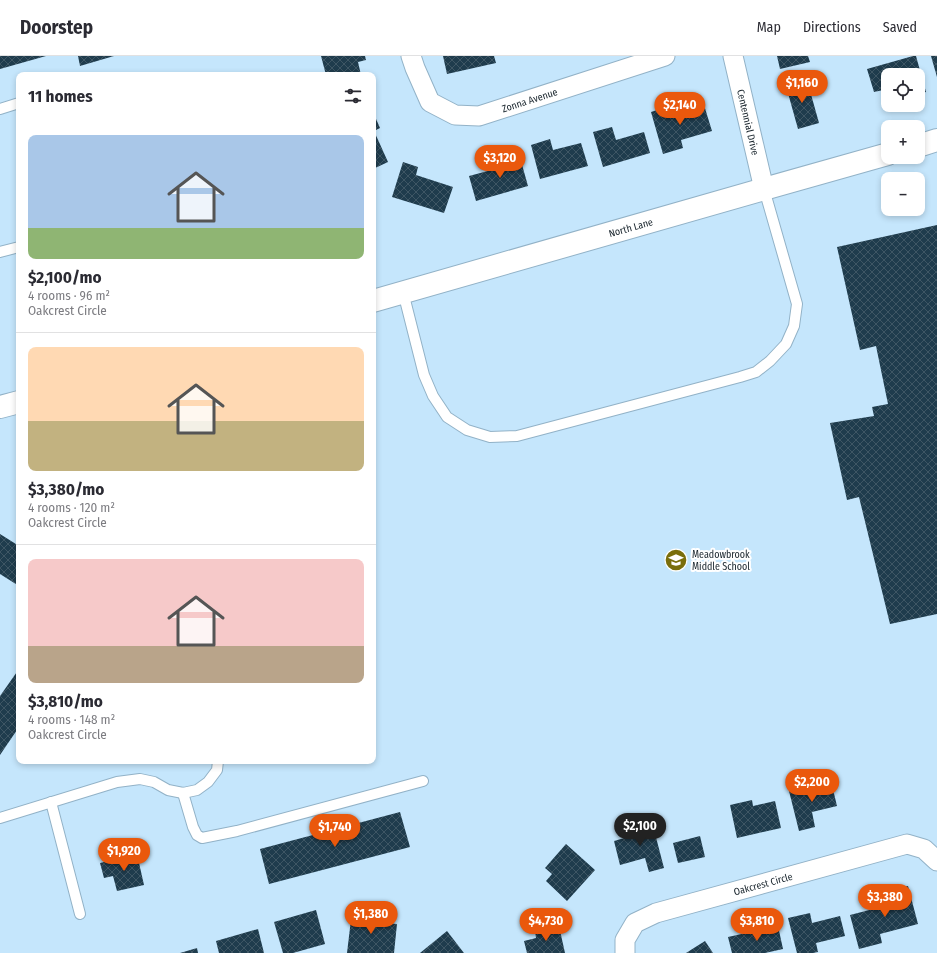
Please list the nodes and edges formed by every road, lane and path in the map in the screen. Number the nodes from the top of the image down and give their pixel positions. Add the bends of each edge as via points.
1 (664, 56) edge
2 (733, 56) edge
3 (413, 62) edge
4 (16, 104) edge
5 (0, 109) edge
6 (937, 140) edge
7 (925, 144) edge
8 (881, 156) edge
9 (764, 189) junction
10 (16, 248) edge
11 (0, 252) edge
12 (403, 292) junction
13 (376, 300) edge
14 (16, 403) edge
15 (0, 408) edge
16 (218, 764) edge
17 (422, 781) dead end
18 (183, 793) junction
19 (50, 802) junction
20 (0, 818) edge
21 (931, 855) edge
22 (80, 914) dead end
23 (625, 953) edge

1 - 3 street, Zonna Avenue via 479,116 455,115 430,102
2 - 9 street, Centennial Drive
4 - 5 lane
6 - 7 street
8 - 9 street, North Lane
9 - 12 street, North Lane
9 - 12 lane via 798,304 794,326 786,344 756,372 740,377 517,436 490,437 467,430 448,417 433,396 424,375
10 - 11 lane
12 - 13 street, North Lane
14 - 15 street
16 - 18 lane via 217,770 208,782 197,790
17 - 18 lane via 202,838 197,835 193,826
18 - 19 lane via 140,779 117,782
19 - 20 lane
19 - 22 lane
21 - 23 street, Oakcrest Circle via 907,844 656,913 635,923 625,940

